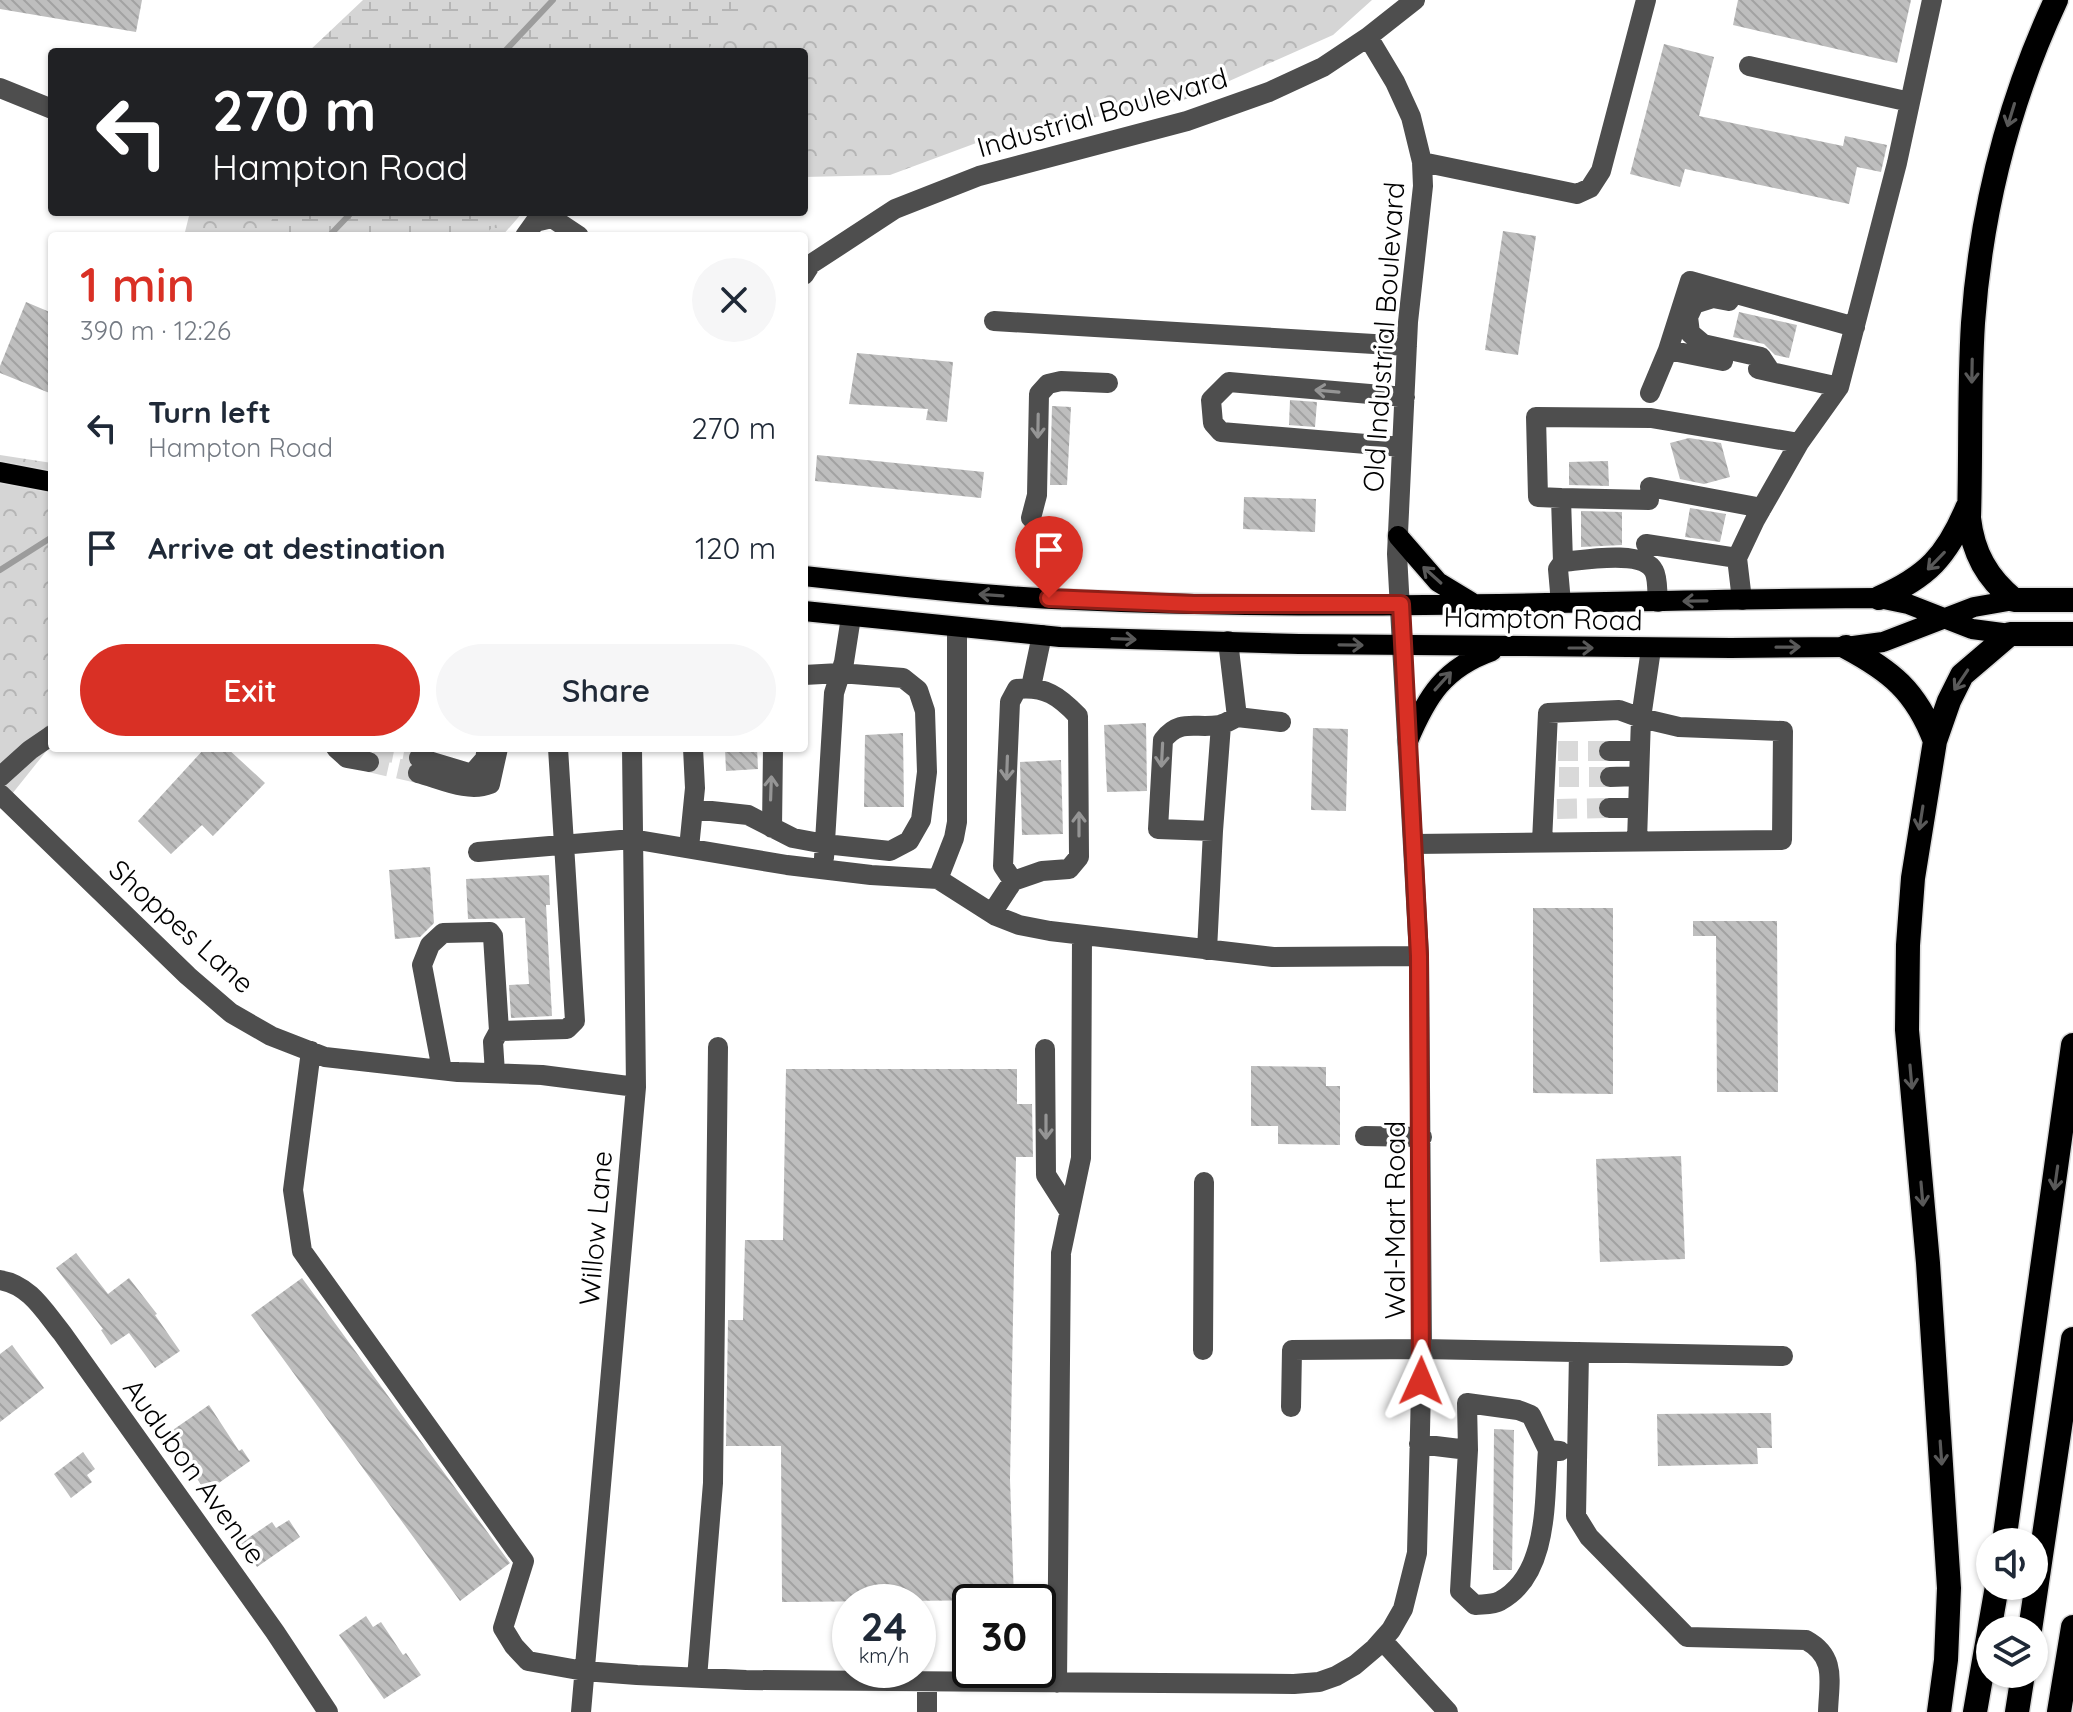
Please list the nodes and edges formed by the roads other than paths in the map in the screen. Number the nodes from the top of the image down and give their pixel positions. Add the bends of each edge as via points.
1 (1415, 0) edge
2 (1646, 0) edge
3 (1932, 0) edge
4 (2056, 0) edge
5 (1368, 37) junction
6 (1749, 66) dead end
7 (0, 88) edge
8 (1910, 102) junction
9 (48, 107) edge
10 (1422, 162) junction
11 (528, 232) edge
12 (573, 232) edge
13 (808, 269) edge
14 (1776, 307) junction
15 (994, 321) dead end
16 (1855, 327) junction
17 (1407, 346) junction
18 (1668, 350) junction
19 (1771, 372) junction
20 (1108, 383) dead end
21 (1839, 387) junction
22 (1650, 393) dead end
23 (1405, 397) junction
24 (1799, 443) junction
25 (1402, 447) junction
26 (0, 472) edge
27 (48, 481) edge
28 (1561, 498) junction
29 (1969, 502) junction
30 (1762, 508) junction
31 (1031, 518) dead end
32 (1398, 536) junction
33 (1646, 544) dead end
34 (1737, 558) junction
35 (1563, 562) junction
36 (808, 576) edge
37 (1879, 598) junction
38 (1742, 600) junction
39 (2014, 600) junction
40 (2073, 600) edge
41 (1658, 602) junction
42 (1475, 603) junction
43 (1561, 603) junction
44 (1401, 604) junction
45 (808, 612) edge
46 (851, 617) junction
47 (1941, 618) junction
48 (957, 628) junction
49 (2010, 634) junction
50 (2073, 634) edge
51 (1042, 635) junction
52 (1228, 641) junction
53 (1403, 646) junction
54 (1846, 647) junction
55 (1503, 648) junction
56 (1651, 649) junction
57 (840, 673) junction
58 (808, 675) edge
59 (1031, 687) junction
60 (1641, 718) junction
61 (1229, 721) junction
62 (1281, 722) dead end
63 (48, 738) edge
64 (1408, 741) junction
65 (1935, 741) junction
66 (1609, 751) tunnel mouth
67 (1639, 751) junction
68 (340, 752) edge
69 (486, 752) edge
70 (497, 752) edge
71 (558, 752) edge
72 (632, 752) edge
73 (693, 752) edge
74 (773, 752) edge
75 (370, 753) tunnel mouth
76 (1638, 776) junction
77 (0, 777) edge
78 (1610, 777) tunnel mouth
79 (0, 794) edge
80 (1609, 808) tunnel mouth
81 (1637, 808) junction
82 (693, 809) junction
83 (772, 828) junction
84 (1213, 831) junction
85 (632, 839) junction
86 (1637, 841) junction
87 (1542, 842) junction
88 (825, 844) junction
89 (1413, 844) junction
90 (564, 845) junction
91 (689, 848) junction
92 (478, 852) dead end
93 (824, 870) junction
94 (938, 879) junction
95 (1013, 881) junction
96 (992, 913) junction
97 (1082, 936) junction
98 (1207, 950) junction
99 (1419, 956) junction
100 (499, 1031) junction
101 (2073, 1045) edge
102 (718, 1047) dead end
103 (1045, 1049) dead end
104 (311, 1051) junction
105 (442, 1070) junction
106 (495, 1073) junction
107 (636, 1087) junction
108 (1365, 1136) dead end
109 (1422, 1137) junction
110 (1204, 1182) dead end
111 (1069, 1211) junction
112 (0, 1280) edge
113 (2073, 1339) edge
114 (1422, 1349) junction
115 (1203, 1350) dead end
116 (1579, 1352) junction
117 (1783, 1356) dead end
118 (1291, 1407) dead end
119 (1419, 1444) junction
120 (1468, 1450) junction
121 (1548, 1450) junction
122 (1577, 1453) junction
123 (2006, 1528) edge
124 (1995, 1600) edge
125 (2032, 1616) edge
126 (2073, 1627) edge
127 (1382, 1640) junction
128 (584, 1671) junction
129 (697, 1678) junction
130 (832, 1680) edge
131 (936, 1682) edge
132 (1057, 1683) junction
133 (927, 1688) edge
134 (2021, 1688) edge
135 (328, 1712) edge
136 (581, 1712) edge
137 (927, 1712) edge
138 (1448, 1712) edge
139 (1828, 1712) edge
140 (1939, 1712) edge
141 (1975, 1712) edge
142 (2017, 1712) edge
143 (2059, 1712) edge

1 - 5 street, Industrial Boulevard
2 - 10 street via 1601,171 1590,188 1577,194
3 - 8 street
4 -> 29 highway via 2012,112 1984,232 1973,323
5 - 10 street, Old Industrial Boulevard via 1411,117
5 - 13 street, Industrial Boulevard via 1323,67 1269,92 1187,121 979,176 895,209
6 - 8 street
7 - 9 street
8 - 16 street
10 - 17 street, Old Industrial Boulevard
11 - 12 street via 535,222 552,218
14 - 16 street
14 - 18 street via 1690,281
14 - 19 street via 1759,309 1713,298 1694,304 1688,317 1690,333 1703,344 1761,357
15 - 17 street
16 - 21 street
17 - 23 street, Old Industrial Boulevard
18 - 19 street
18 - 22 street
19 - 21 street
20 -> 31 street via 1061,381 1048,384 1039,394 1037,495
21 - 24 street
23 - 25 street, Old Industrial Boulevard
23 -> 25 street via 1229,382 1211,400 1213,423 1221,432
24 - 28 street via 1651,418 1536,417 1538,497
24 - 30 street
25 - 32 street, Old Industrial Boulevard
26 - 27 main road
28 - 30 street via 1650,494
28 - 35 street
29 -> 37 highway via 1953,539 1933,566
29 - 39 highway via 1971,533 1981,563
30 - 34 street
42 -> 32 main road via 1438,582
32 - 44 street, Old Industrial Boulevard
33 - 34 street
34 - 38 street
35 - 41 street via 1631,557 1646,562 1655,572
35 - 43 street via 1558,569
44 -> 36 main road, Hampton Road via 1076,600
37 - 38 main road, Hampton Road
37 - 47 main road, Hampton Road
38 -> 41 main road, Hampton Road
39 - 40 highway, Hampton Road
39 - 47 main road, Hampton Road
41 - 43 main road, Hampton Road
42 - 43 main road, Hampton Road
42 - 44 main road, Hampton Road
44 - 53 street, Wal-Mart Road
45 - 46 main road, Hampton Road
46 - 48 main road, Hampton Road
46 - 57 street
47 - 49 main road, Hampton Road
47 - 54 main road, Hampton Road via 1883,642
48 - 51 main road, Hampton Road
48 - 94 street via 957,822
49 - 50 highway, Hampton Road
49 -> 65 highway via 1962,675
51 -> 52 main road, Hampton Road
51 - 59 street
52 -> 53 main road, Hampton Road
52 - 61 street
53 - 55 main road, Hampton Road
53 - 64 street, Wal-Mart Road
56 -> 54 main road, Hampton Road
54 - 65 highway via 1900,682 1921,709
55 -> 56 main road, Hampton Road
64 -> 55 main road via 1432,694 1453,670
56 - 60 street
57 - 58 street
57 - 88 street via 834,693
57 - 88 street via 903,678 918,690 925,711 927,772 921,820 909,841 890,851
59 -> 95 street via 1017,689 1010,702 1003,866
95 -> 59 street via 1069,869 1079,857 1078,716 1051,692
60 - 67 street
60 - 86 street via 1679,727 1783,731 1782,840
60 - 87 street via 1619,710 1548,713 1552,777
61 - 62 street
61 - 84 street
61 -> 84 street via 1184,726 1163,740 1158,829
63 - 77 street
64 - 89 street, Wal-Mart Road
65 -> 140 highway via 1913,878 1907,1030 1949,1588
66 - 67 street
67 - 76 street
68 - 75 street via 347,758
69 - 70 street via 472,774 419,765 469,787 482,787 490,784
71 - 90 street
72 - 85 street, Willow Lane
73 - 82 street
83 -> 74 street
76 - 78 street
76 - 81 street
79 - 104 street, Shoppes Lane via 220,1004 271,1036
80 - 81 street
81 - 86 street
82 - 83 street via 748,815
82 - 91 street
83 - 88 street
84 - 98 street
85 - 90 street
85 - 91 street
85 - 107 street, Willow Lane
86 - 87 street
87 - 89 street
88 - 93 street
89 - 99 street, Wal-Mart Road
90 - 92 street
90 - 100 street via 575,1021 567,1029
91 - 93 street
93 - 94 street
94 - 96 street
95 - 96 street
96 - 97 street via 1019,925
97 - 98 street
97 - 111 street via 1081,1158
98 - 99 street via 1273,957
99 - 109 street, Wal-Mart Road
100 - 105 street via 493,936 443,933 430,945 422,965
100 - 106 street via 493,1042
101 -> 123 highway
102 - 129 street via 713,1483
103 -> 111 street via 1046,1175
104 - 105 street, Shoppes Lane
104 - 128 street, Wal-Mart Road via 293,1190 302,1251 524,1561 503,1628 514,1646 528,1661
105 - 106 street, Shoppes Lane
106 - 107 street, Shoppes Lane
107 - 128 street, Willow Lane
108 - 109 street
109 - 114 street, Wal-Mart Road
110 - 115 street
111 - 132 street via 1061,1253
112 - 135 street, Audubon Avenue via 31,1294 62,1333
113 - 125 highway
114 - 116 street
114 - 118 street via 1292,1350
114 - 119 street, Wal-Mart Road
116 - 117 street
116 - 122 street
119 - 120 street
119 - 127 street, Wal-Mart Road via 1417,1553 1403,1609
120 - 121 street via 1467,1403 1531,1415
120 - 121 street via 1460,1591 1475,1605 1497,1603 1520,1587 1535,1560
121 - 122 street
122 - 139 street via 1576,1516 1600,1548 1687,1637 1806,1640 1821,1648 1830,1666
124 - 141 highway
126 - 143 highway
127 - 132 street, Wal-Mart Road via 1355,1665 1319,1682
127 - 138 street
128 - 129 street, Wal-Mart Road
128 - 136 street, Willow Lane
129 - 130 street, Wal-Mart Road
131 - 132 street, Wal-Mart Road
133 - 137 street
134 - 142 highway

